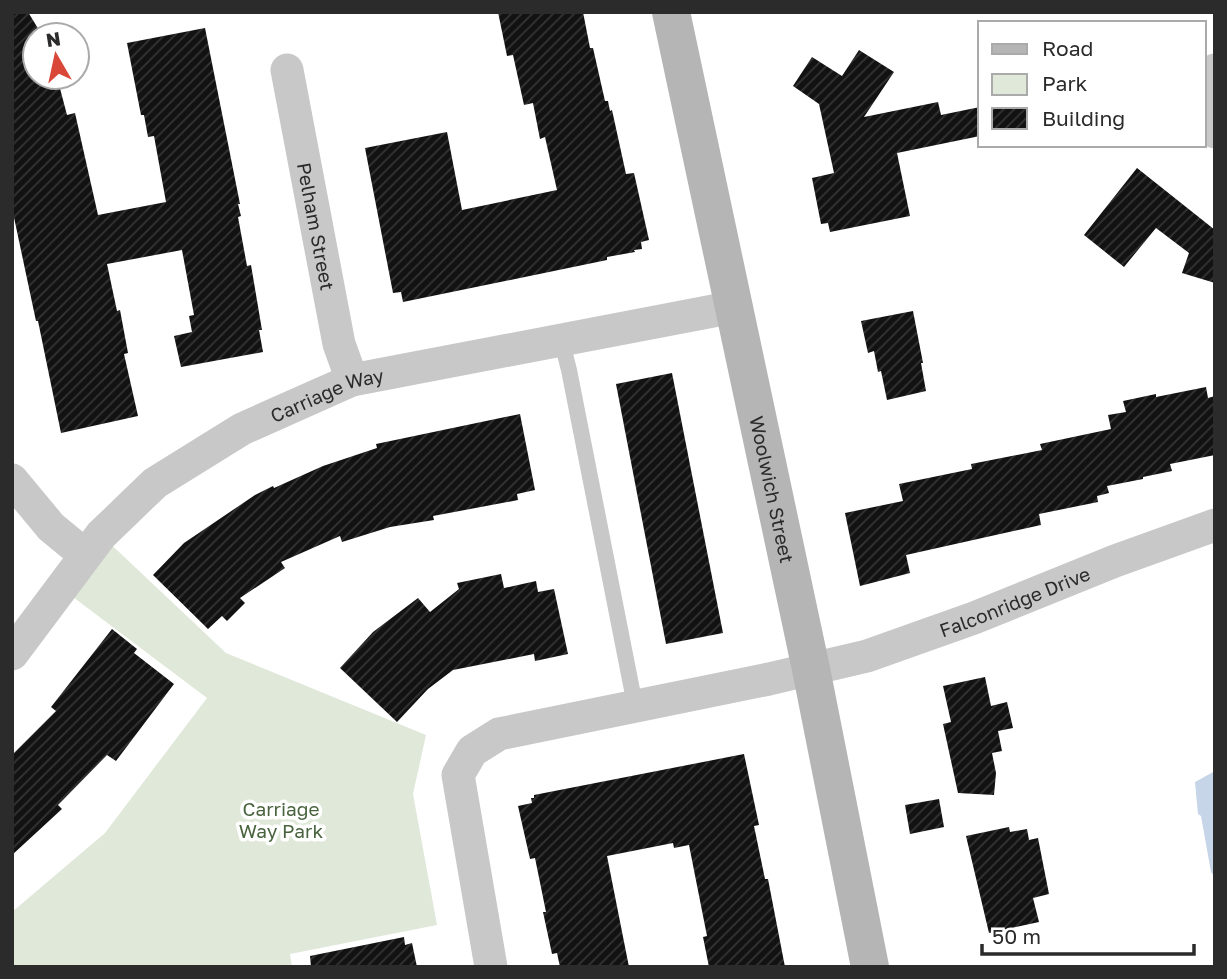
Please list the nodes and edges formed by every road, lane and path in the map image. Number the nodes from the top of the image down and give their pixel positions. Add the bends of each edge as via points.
1 (671, 12) edge
2 (286, 70) dead end
3 (1215, 70) edge
4 (1206, 88) edge
5 (1206, 115) edge
6 (1215, 132) edge
7 (734, 307) junction
8 (561, 339) junction
9 (352, 380) junction
10 (12, 480) edge
11 (1215, 525) edge
12 (85, 555) junction
13 (12, 654) edge
14 (811, 670) junction
15 (635, 705) junction
16 (491, 967) edge
17 (870, 967) edge

1 - 7 street, Woolwich Street
2 - 9 street, Pelham Street via 339,344
3 - 4 street
5 - 6 street
7 - 8 street, Carriage Way
7 - 14 street, Woolwich Street
8 - 9 street, Carriage Way
8 - 15 lane
9 - 12 street, Carriage Way via 242,429 155,483
10 - 12 street via 51,527
11 - 14 street, Falconridge Drive via 974,618 867,656
12 - 13 street, Carriage Way
14 - 15 street
14 - 17 street, Woolwich Street
15 - 16 street via 499,734 472,751 458,775

